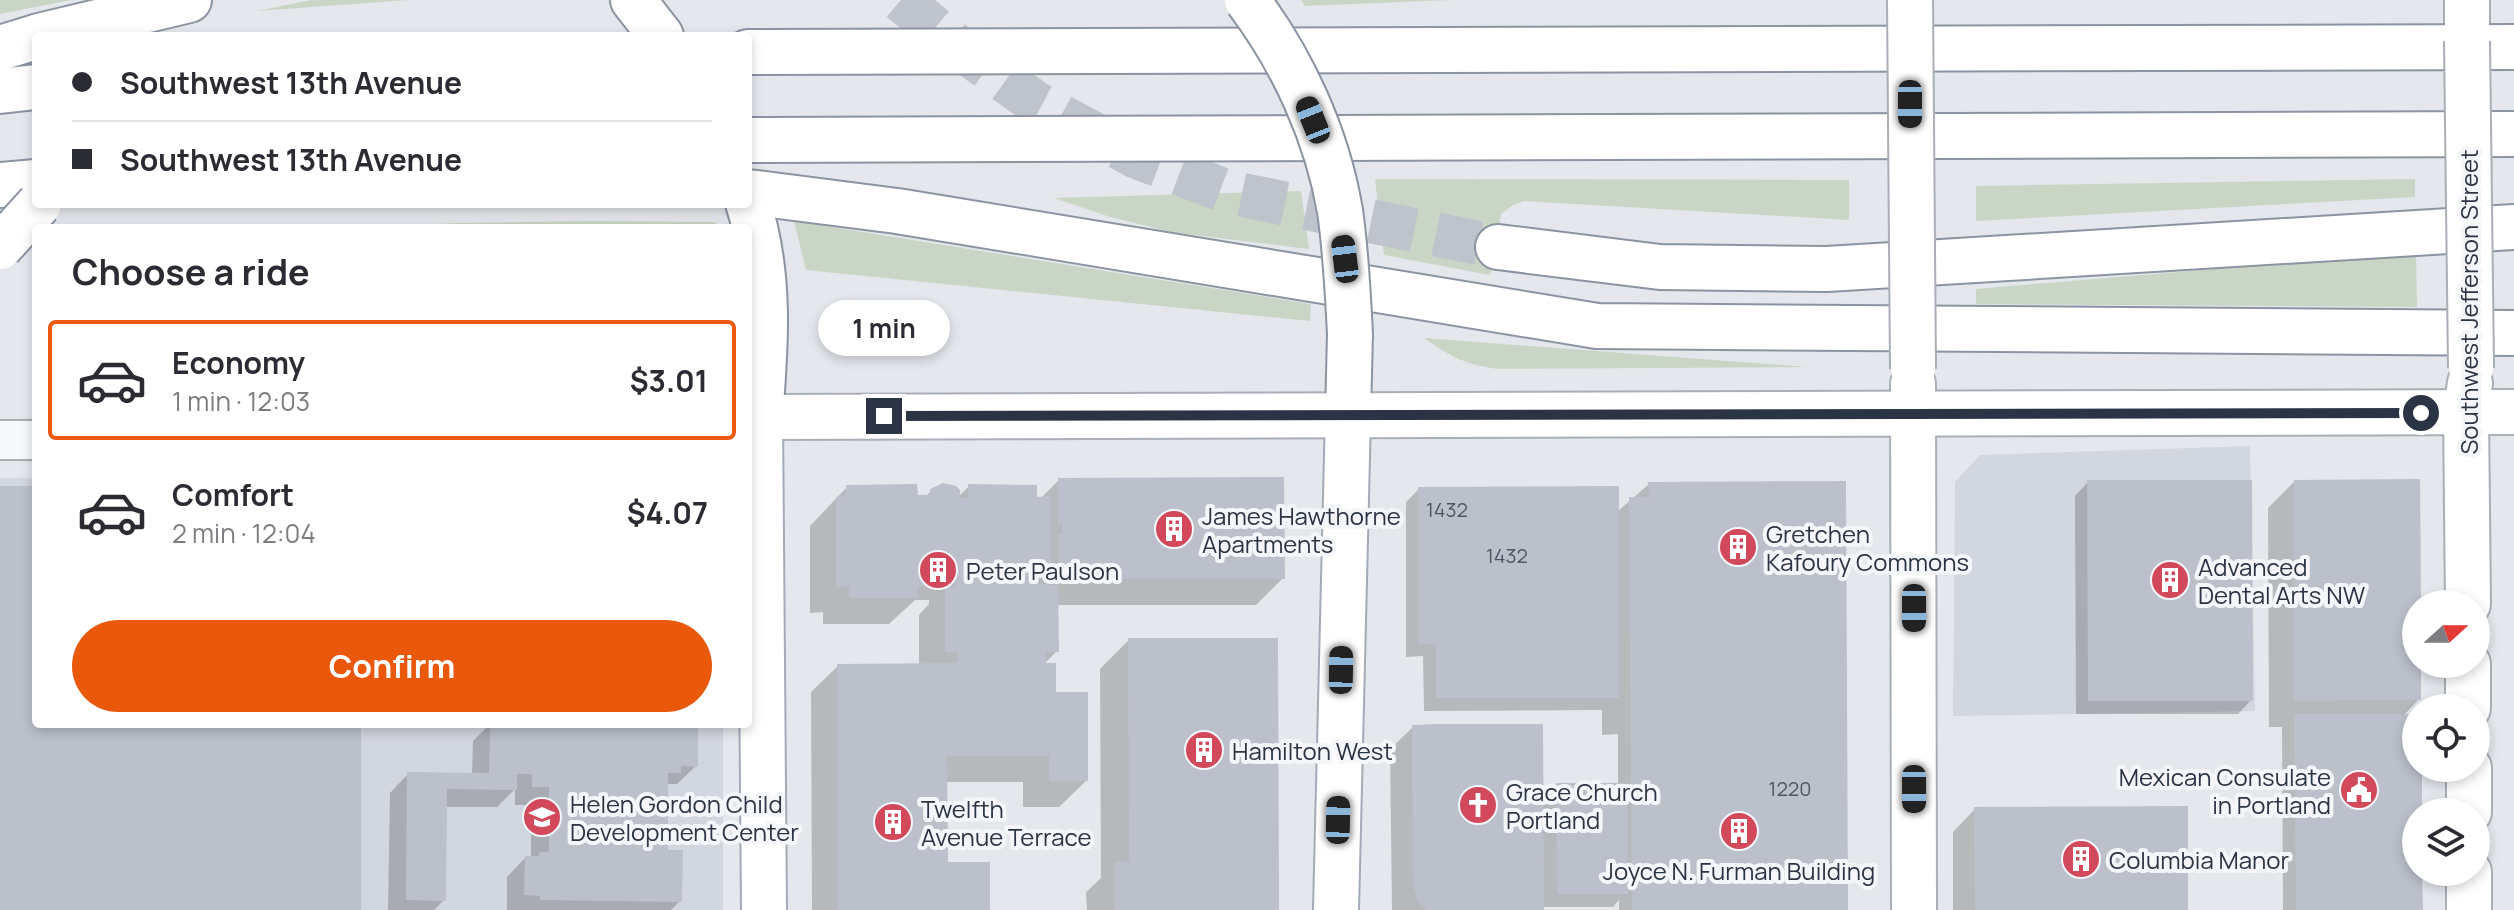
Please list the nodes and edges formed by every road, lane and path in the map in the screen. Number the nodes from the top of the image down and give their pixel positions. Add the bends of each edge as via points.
1 (189, 0) edge
2 (197, 0) edge
3 (633, 0) edge
4 (1247, 0) edge
5 (1910, 0) edge
6 (2467, 0) edge
7 (55, 32) edge
8 (176, 32) edge
9 (658, 32) edge
10 (32, 38) edge
11 (2514, 47) edge
12 (0, 48) edge
13 (752, 52) edge
14 (32, 87) edge
15 (0, 91) edge
16 (2514, 134) edge
17 (752, 140) edge
18 (32, 182) edge
19 (0, 185) edge
20 (752, 193) edge
21 (0, 200) edge
22 (35, 208) edge
23 (749, 208) edge
24 (2514, 227) edge
25 (32, 236) edge
26 (0, 247) edge
27 (1498, 247) tunnel mouth
28 (2514, 333) edge
29 (2466, 412) junction
30 (2514, 412) edge
31 (1913, 413) junction
32 (1348, 415) junction
33 (754, 417) edge
34 (0, 440) edge
35 (32, 440) edge
36 (2468, 590) edge
37 (2469, 886) edge
38 (764, 910) edge
39 (1336, 910) edge
40 (1914, 910) edge
41 (2469, 910) edge

1 - 7 main road
2 - 8 main road
3 - 9 main road
4 - 32 main road, bridge via 1296,78 1321,140 1339,209 1350,334
5 - 31 main road, bridge
6 - 29 main road, Southwest Jefferson Street, bridge via 2471,368
10 - 12 main road
11 - 13 main road
14 - 15 main road
16 - 17 main road
18 - 19 main road
20 - 28 main road via 927,216 1597,326
21 - 25 main road
22 - 26 main road, bridge
23 - 33 main road via 763,265 767,336
24 - 27 main road via 1827,269 1660,267
29 - 30 main road
29 - 31 main road
29 - 36 main road, Southwest Jefferson Street
31 - 32 main road
31 - 40 main road
32 - 33 main road
32 - 39 main road
33 - 38 main road
34 - 35 street
37 - 41 main road

